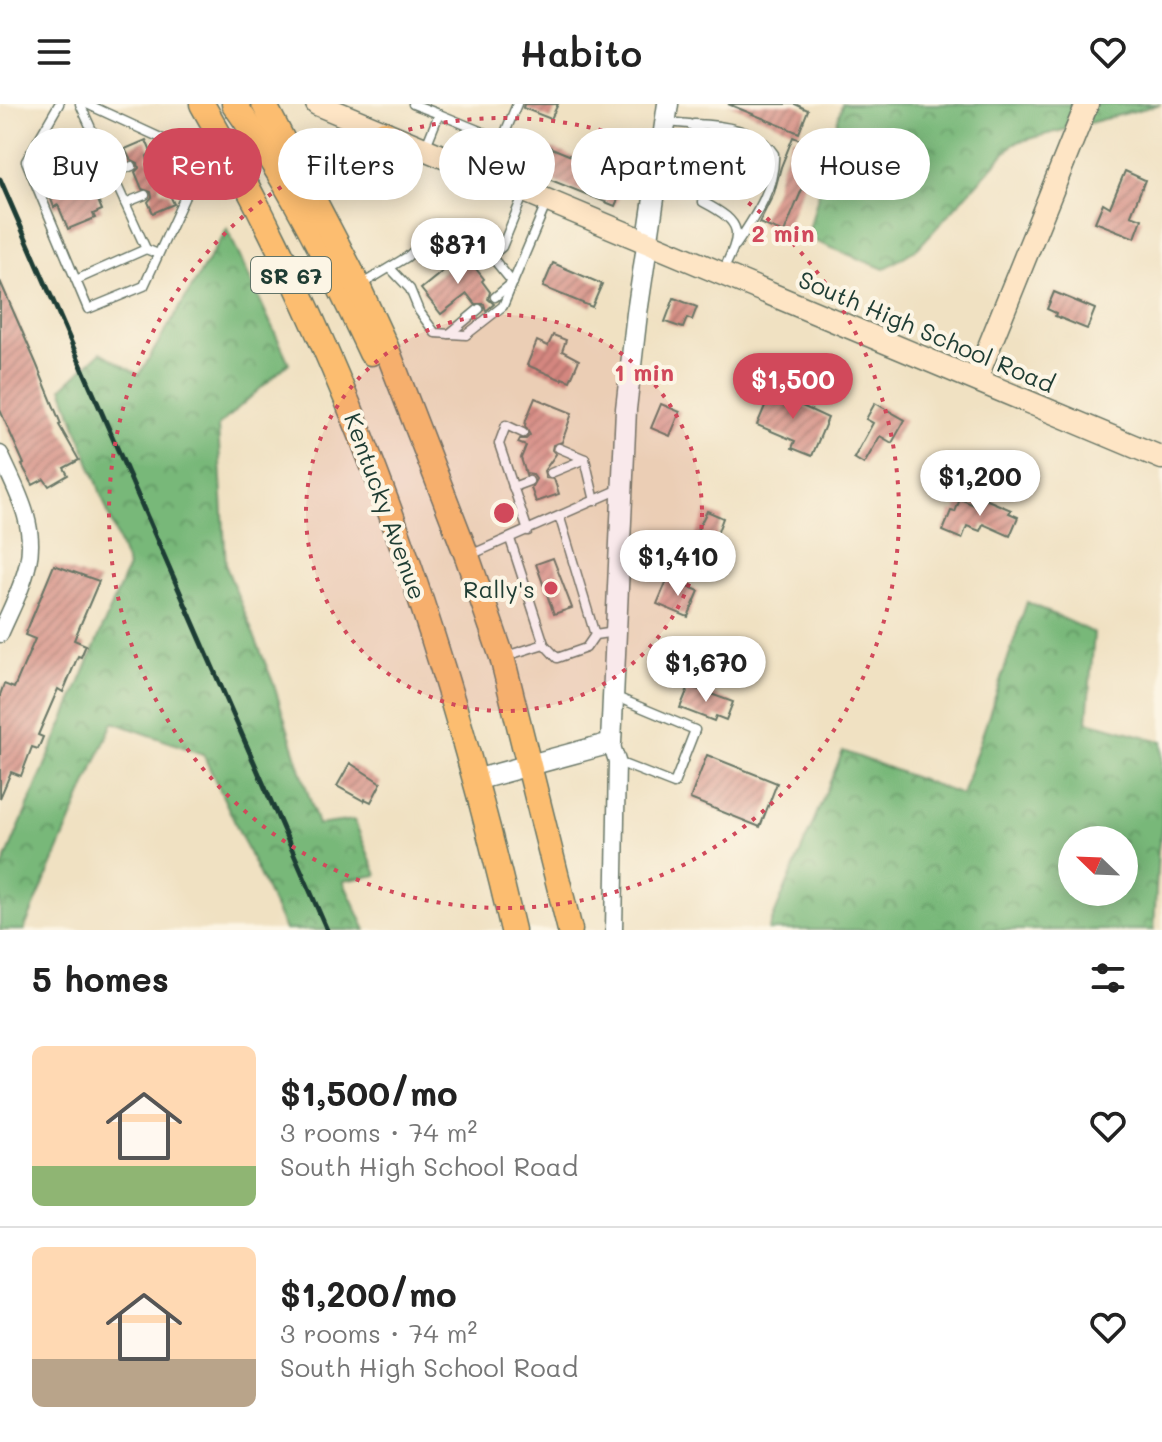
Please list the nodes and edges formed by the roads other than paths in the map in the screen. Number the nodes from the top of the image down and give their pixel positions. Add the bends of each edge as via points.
1 (59, 104) edge
2 (80, 104) edge
3 (87, 104) edge
4 (202, 104) edge
5 (234, 104) edge
6 (264, 104) edge
7 (317, 104) edge
8 (414, 104) edge
9 (517, 104) edge
10 (1087, 104) edge
11 (667, 113) edge
12 (439, 114) junction
13 (689, 124) junction
14 (91, 128) edge
15 (215, 128) edge
16 (372, 128) edge
17 (143, 130) edge
18 (278, 131) edge
19 (424, 150) joint
20 (439, 156) edge
21 (132, 166) dead end
22 (127, 168) edge
23 (143, 196) edge
24 (124, 200) edge
25 (183, 200) edge
26 (253, 200) edge
27 (314, 200) edge
28 (521, 200) edge
29 (542, 200) edge
30 (547, 202) junction
31 (125, 203) junction
32 (647, 243) junction
33 (735, 246) junction
34 (146, 249) junction
35 (158, 254) junction
36 (491, 256) junction
37 (390, 268) junction
38 (721, 273) junction
39 (76, 280) junction
40 (513, 283) junction
41 (358, 287) junction
42 (495, 297) dead end
43 (479, 309) dead end
44 (448, 334) junction
45 (976, 379) junction
46 (406, 393) junction
47 (523, 433) dead end
48 (559, 448) dead end
49 (0, 454) edge
50 (1162, 458) edge
51 (585, 459) junction
52 (551, 473) dead end
53 (529, 481) dead end
54 (513, 487) junction
55 (620, 489) junction
56 (595, 501) junction
57 (560, 518) junction
58 (528, 531) junction
59 (510, 539) junction
60 (467, 556) junction
61 (618, 631) junction
62 (0, 634) edge
63 (595, 635) junction
64 (544, 644) junction
65 (502, 657) junction
66 (614, 696) junction
67 (614, 752) junction
68 (531, 767) junction
69 (475, 780) junction
70 (513, 930) edge
71 (570, 930) edge
72 (614, 930) edge

1 - 39 lane via 26,161
2 - 14 lane
3 - 17 lane
4 - 15 main road, Kentucky Avenue / SR 67
5 - 46 main road via 301,213 382,374
6 - 18 main road, SR 67
7 - 16 main road, South High School Road
8 - 12 lane
9 - 12 lane via 502,140
10 - 45 main road
11 - 13 lane
11 - 32 street
12 - 19 lane
13 - 33 lane via 714,140 703,202 734,222
13 - 33 lane via 729,127 764,141 774,154 771,182
19 - 20 main road, South High School Road
21 - 22 lane
23 - 31 lane
24 - 31 lane
25 - 35 lane
26 - 69 main road, Kentucky Avenue / SR 67 via 307,309 376,472 418,589
27 - 41 main road, SR 67
28 - 36 lane via 502,247
29 - 30 main road, South High School Road
30 - 32 main road, South High School Road
30 - 40 lane
31 - 34 lane
32 - 38 main road, South High School Road
32 - 55 street
33 - 38 lane
34 - 35 lane
34 - 39 lane
35 - 39 lane via 144,286 88,309
36 - 37 lane via 437,230
36 - 40 lane
37 - 41 lane
37 - 44 lane via 410,289 435,333
38 - 45 main road, South High School Road
40 - 42 lane
40 - 44 lane via 503,306 491,316 466,335
41 - 46 main road, SR 67
43 - 44 lane
45 - 50 main road, South High School Road
46 - 60 main road, SR 67
47 - 54 lane via 506,425 499,444
48 - 51 lane
49 - 62 street via 26,514 30,543 28,565
51 - 52 lane
51 - 56 lane
53 - 54 lane
54 - 58 lane
55 - 56 lane
55 - 61 street
56 - 57 lane
57 - 58 lane
57 - 63 lane
58 - 59 lane
59 - 60 lane
59 - 64 lane
60 - 65 main road, SR 67
61 - 63 lane
61 - 66 street
63 - 64 lane via 586,648 557,658
64 - 65 lane
65 - 68 main road, SR 67
66 - 67 street
66 - 67 lane via 695,730 674,784
67 - 68 street
67 - 72 street
68 - 69 street
68 - 71 main road, SR 67
69 - 70 main road, Kentucky Avenue / SR 67

